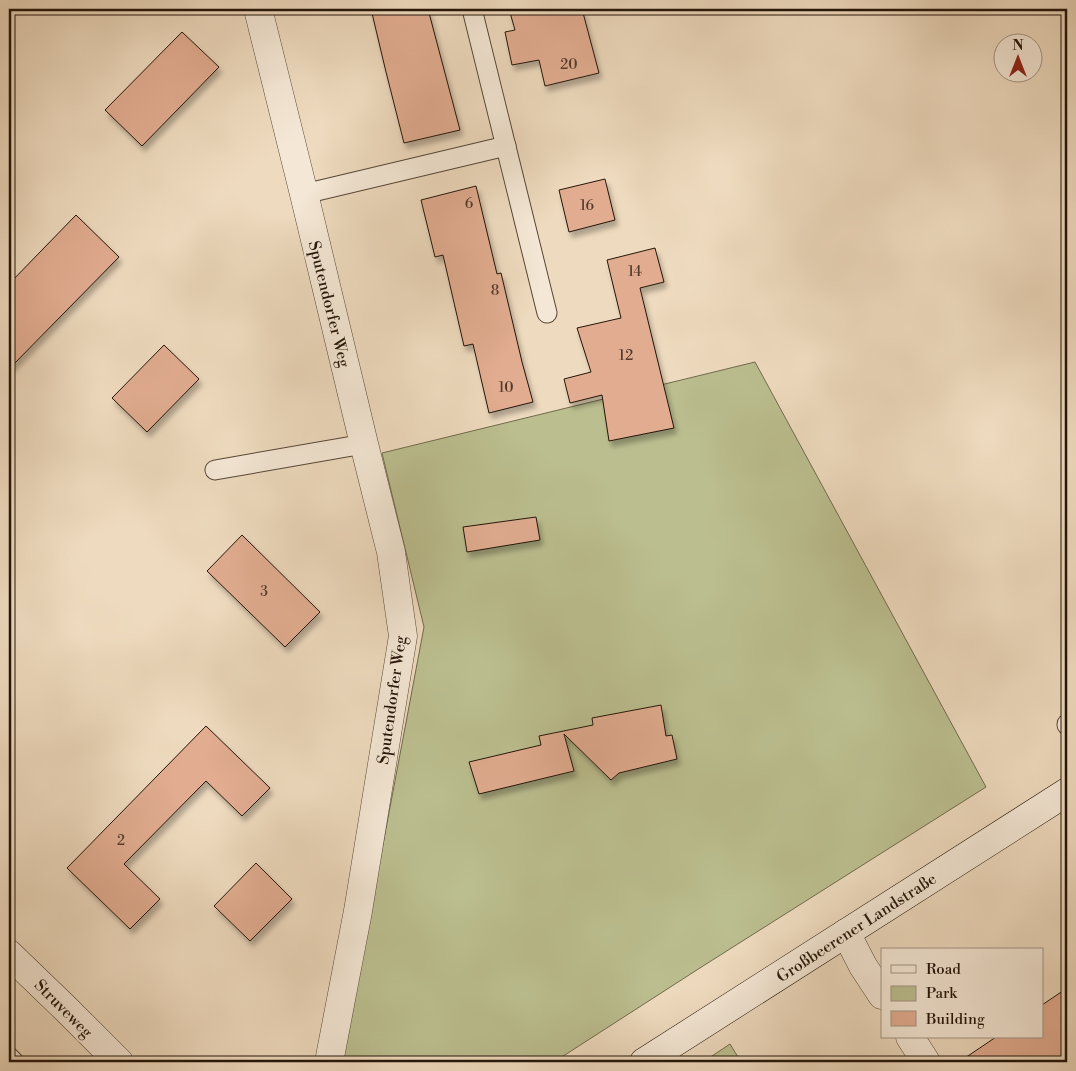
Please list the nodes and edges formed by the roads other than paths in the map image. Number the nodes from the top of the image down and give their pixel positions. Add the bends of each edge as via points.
1 (258, 9) edge
2 (472, 9) edge
3 (506, 146) junction
4 (304, 194) junction
5 (547, 313) dead end
6 (364, 444) junction
7 (214, 470) dead end
8 (1067, 792) edge
9 (846, 933) junction
10 (9, 954) edge
11 (881, 993) edge
12 (911, 1038) edge
13 (9, 1057) edge
14 (114, 1061) edge
15 (14, 1062) edge
16 (329, 1062) edge
17 (644, 1062) edge
18 (926, 1062) edge

1 - 4 street, Sputendorfer Weg
2 - 3 lane
3 - 4 lane
3 - 5 lane
4 - 6 street, Sputendorfer Weg
6 - 7 lane
6 - 16 street, Sputendorfer Weg via 392,552 403,636 358,911
8 - 9 street, Großbeerener Landstraße
9 - 11 street
9 - 17 street, Großbeerener Landstraße
10 - 14 street, Struveweg via 66,1008
12 - 18 street
13 - 15 lane

